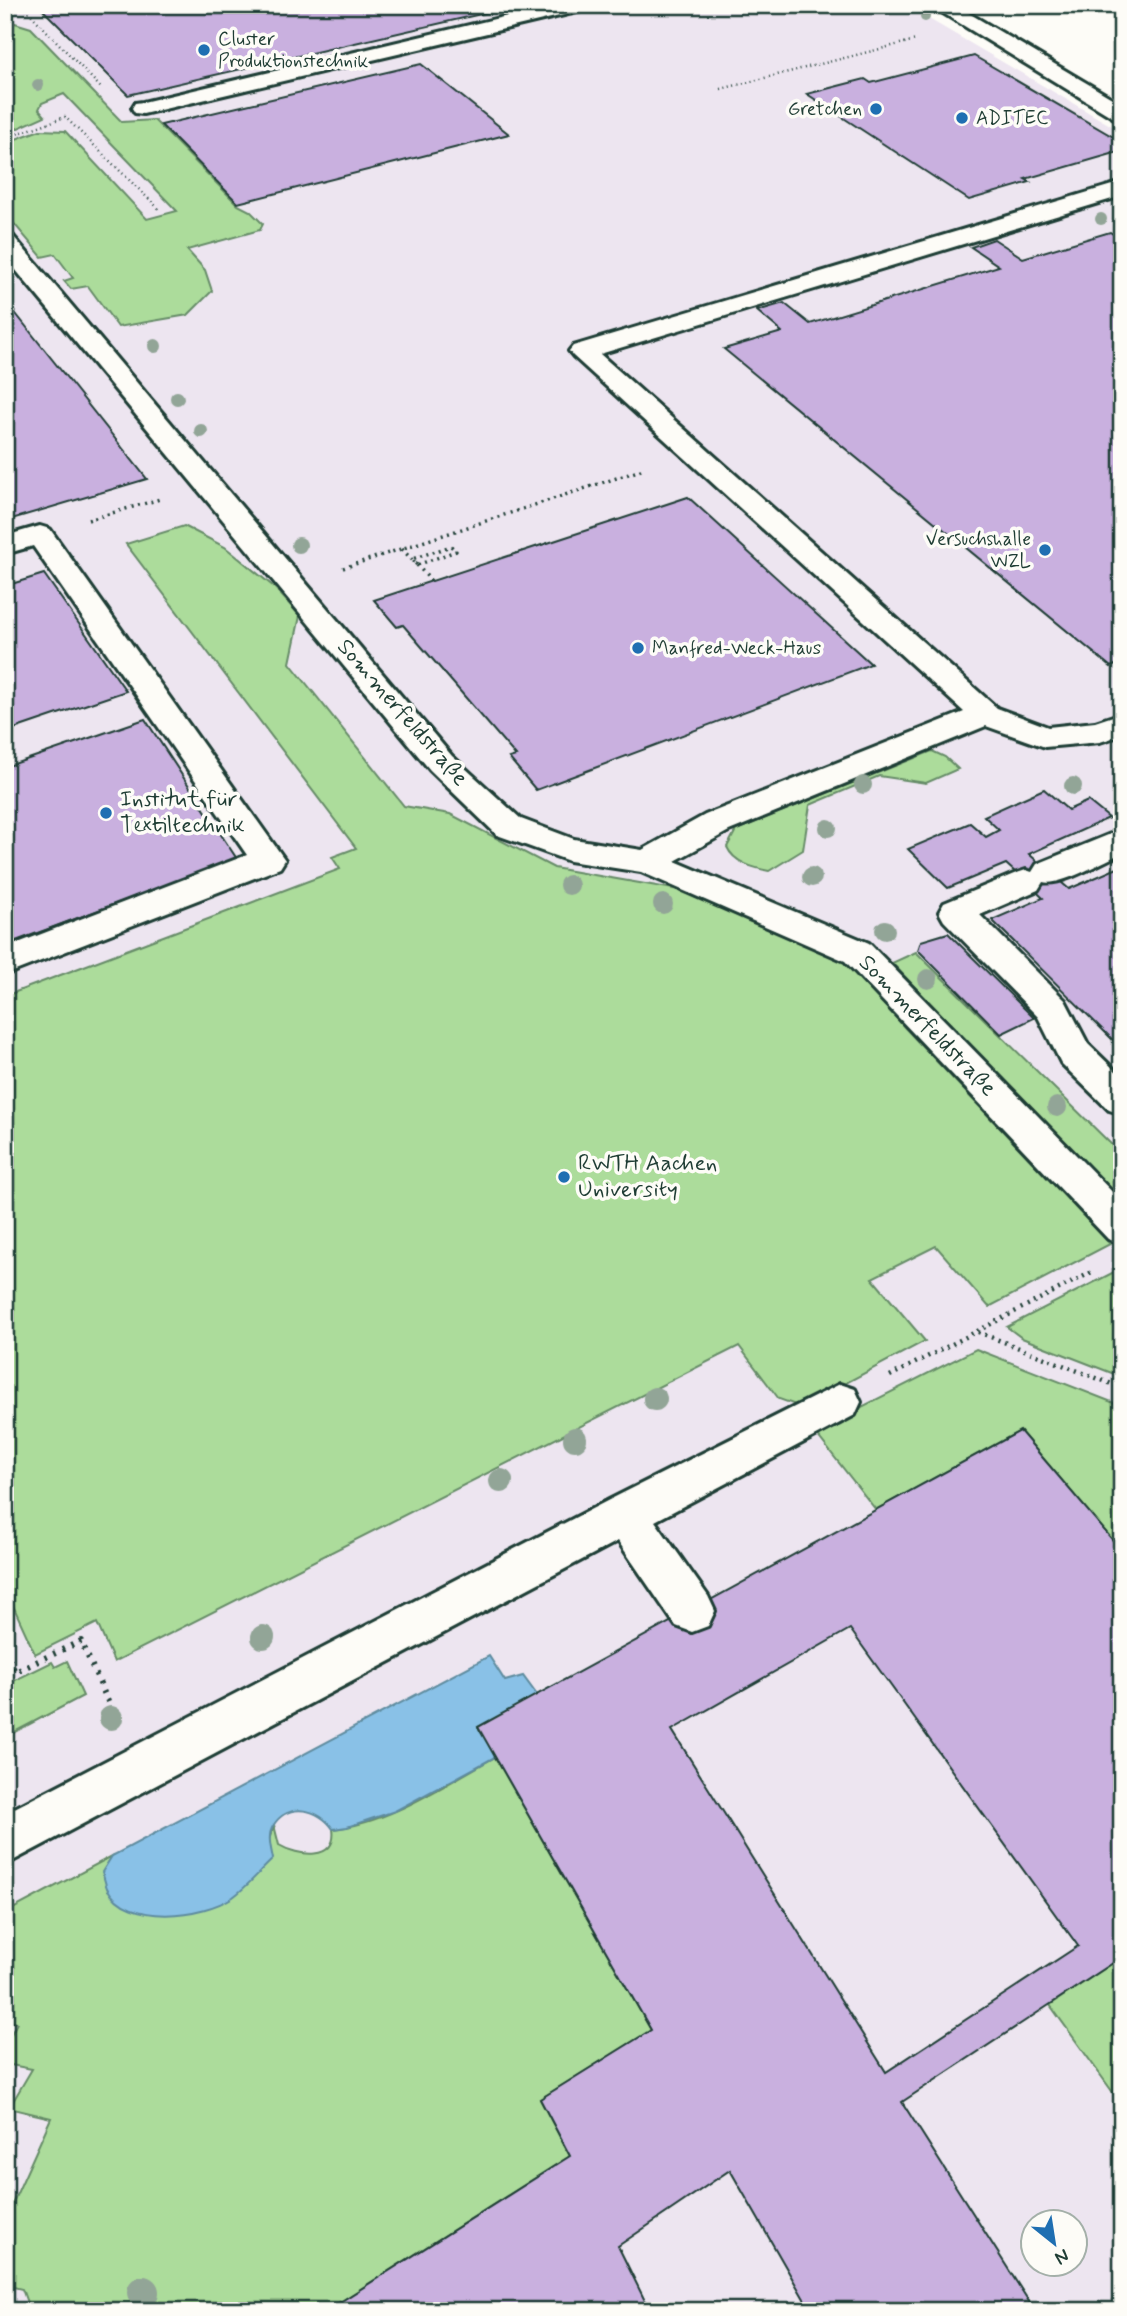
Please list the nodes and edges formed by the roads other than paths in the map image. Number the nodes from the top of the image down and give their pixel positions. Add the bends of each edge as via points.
1 (580, 5) edge
2 (940, 5) edge
3 (143, 108) road end
4 (1122, 113) edge
5 (1122, 189) edge
6 (5, 241) edge
7 (5, 545) edge
8 (986, 715) junction
9 (1122, 723) edge
10 (1112, 844) dead end
11 (647, 862) junction
12 (5, 962) edge
13 (1122, 1100) edge
14 (1122, 1228) edge
15 (840, 1402) dead end
16 (625, 1514) junction
17 (692, 1611) dead end
18 (5, 1840) edge

1 - 3 street
2 - 4 street
5 - 8 street via 582,351
6 - 11 street, Sommerfeldstraße via 441,763 509,827 569,850
7 - 12 street via 40,535 268,860
8 - 9 street via 1045,737 1100,732
8 - 11 street via 717,823
10 - 13 street via 956,912 1052,1009 1074,1053
11 - 14 street, Sommerfeldstraße via 857,952
15 - 16 street
16 - 17 street
16 - 18 street

